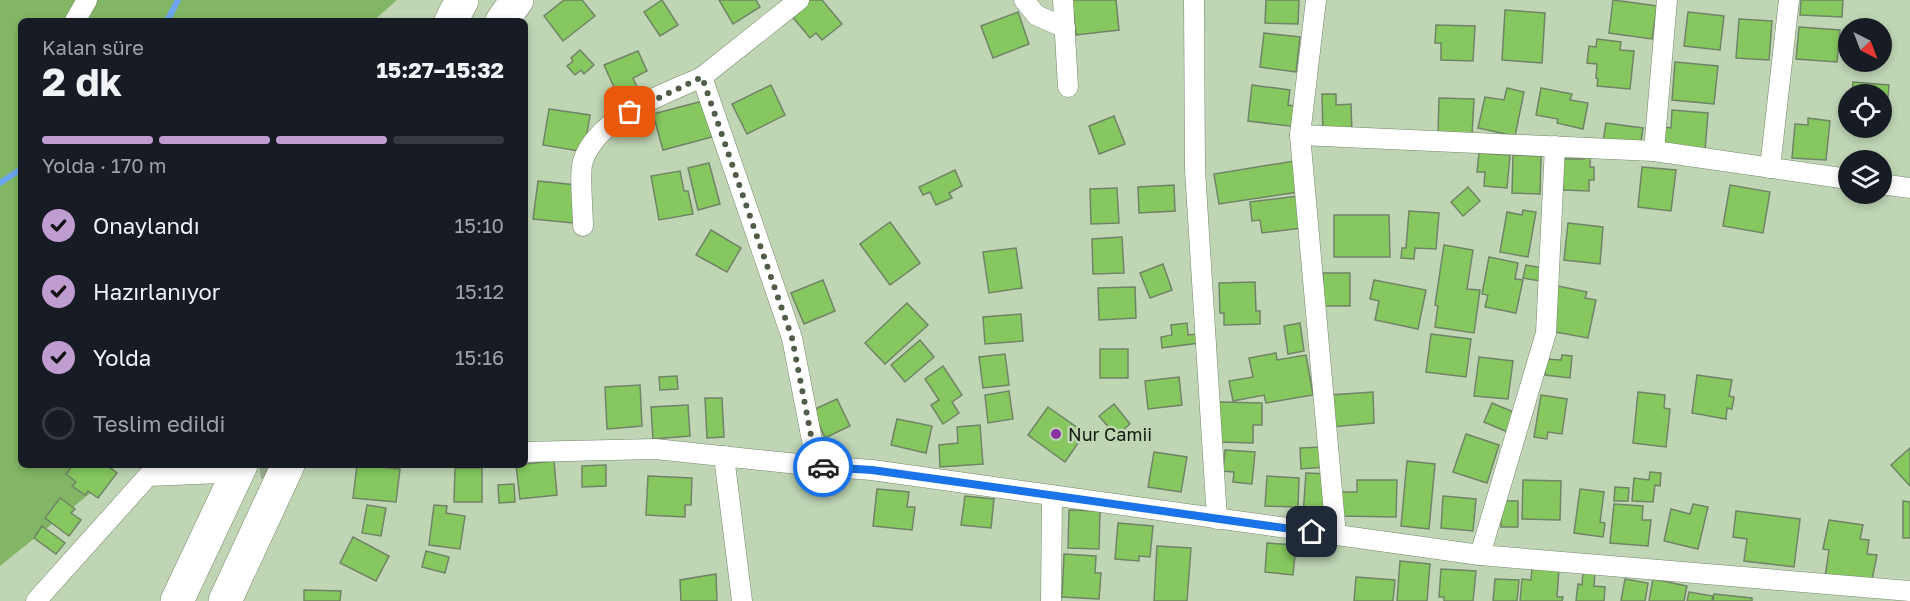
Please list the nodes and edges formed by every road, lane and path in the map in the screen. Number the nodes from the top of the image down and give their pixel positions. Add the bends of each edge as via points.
1 (87, 0) edge
2 (462, 0) edge
3 (517, 0) edge
4 (799, 0) edge
5 (1024, 0) edge
6 (1063, 0) edge
7 (1194, 0) edge
8 (1316, 0) edge
9 (1667, 0) edge
10 (1789, 0) edge
11 (77, 18) edge
12 (452, 18) edge
13 (504, 18) edge
14 (1065, 28) junction
15 (702, 77) junction
16 (1068, 87) dead end
17 (1300, 135) junction
18 (1555, 147) junction
19 (1654, 151) junction
20 (1770, 168) junction
21 (1838, 178) edge
22 (1892, 186) edge
23 (1910, 188) edge
24 (583, 226) dead end
25 (528, 452) edge
26 (723, 456) junction
27 (817, 466) junction
28 (287, 468) edge
29 (232, 469) edge
30 (1052, 496) junction
31 (1217, 519) junction
32 (1335, 535) junction
33 (1480, 555) junction
34 (1910, 591) edge
35 (36, 601) edge
36 (177, 601) edge
37 (225, 601) edge
38 (742, 601) edge
39 (1051, 601) edge

1 - 11 street
2 - 12 highway
3 - 13 highway
4 - 15 street
5 - 14 street via 1036,15
6 - 14 street
7 - 31 street via 1195,170
8 - 17 street
9 - 19 street
10 - 20 street
14 - 16 street
15 - 24 street via 610,123 592,144 582,162
15 - 27 street via 792,338
17 - 18 street
17 - 32 street
18 - 19 street
18 - 33 street via 1546,333
19 - 20 street
20 - 21 street
22 - 23 street
25 - 26 street via 656,448
26 - 27 street
26 - 38 street
27 - 30 street
28 - 37 highway
29 - 35 street via 148,476
29 - 36 highway
30 - 31 street
30 - 39 street
31 - 32 street
32 - 33 street
33 - 34 street

